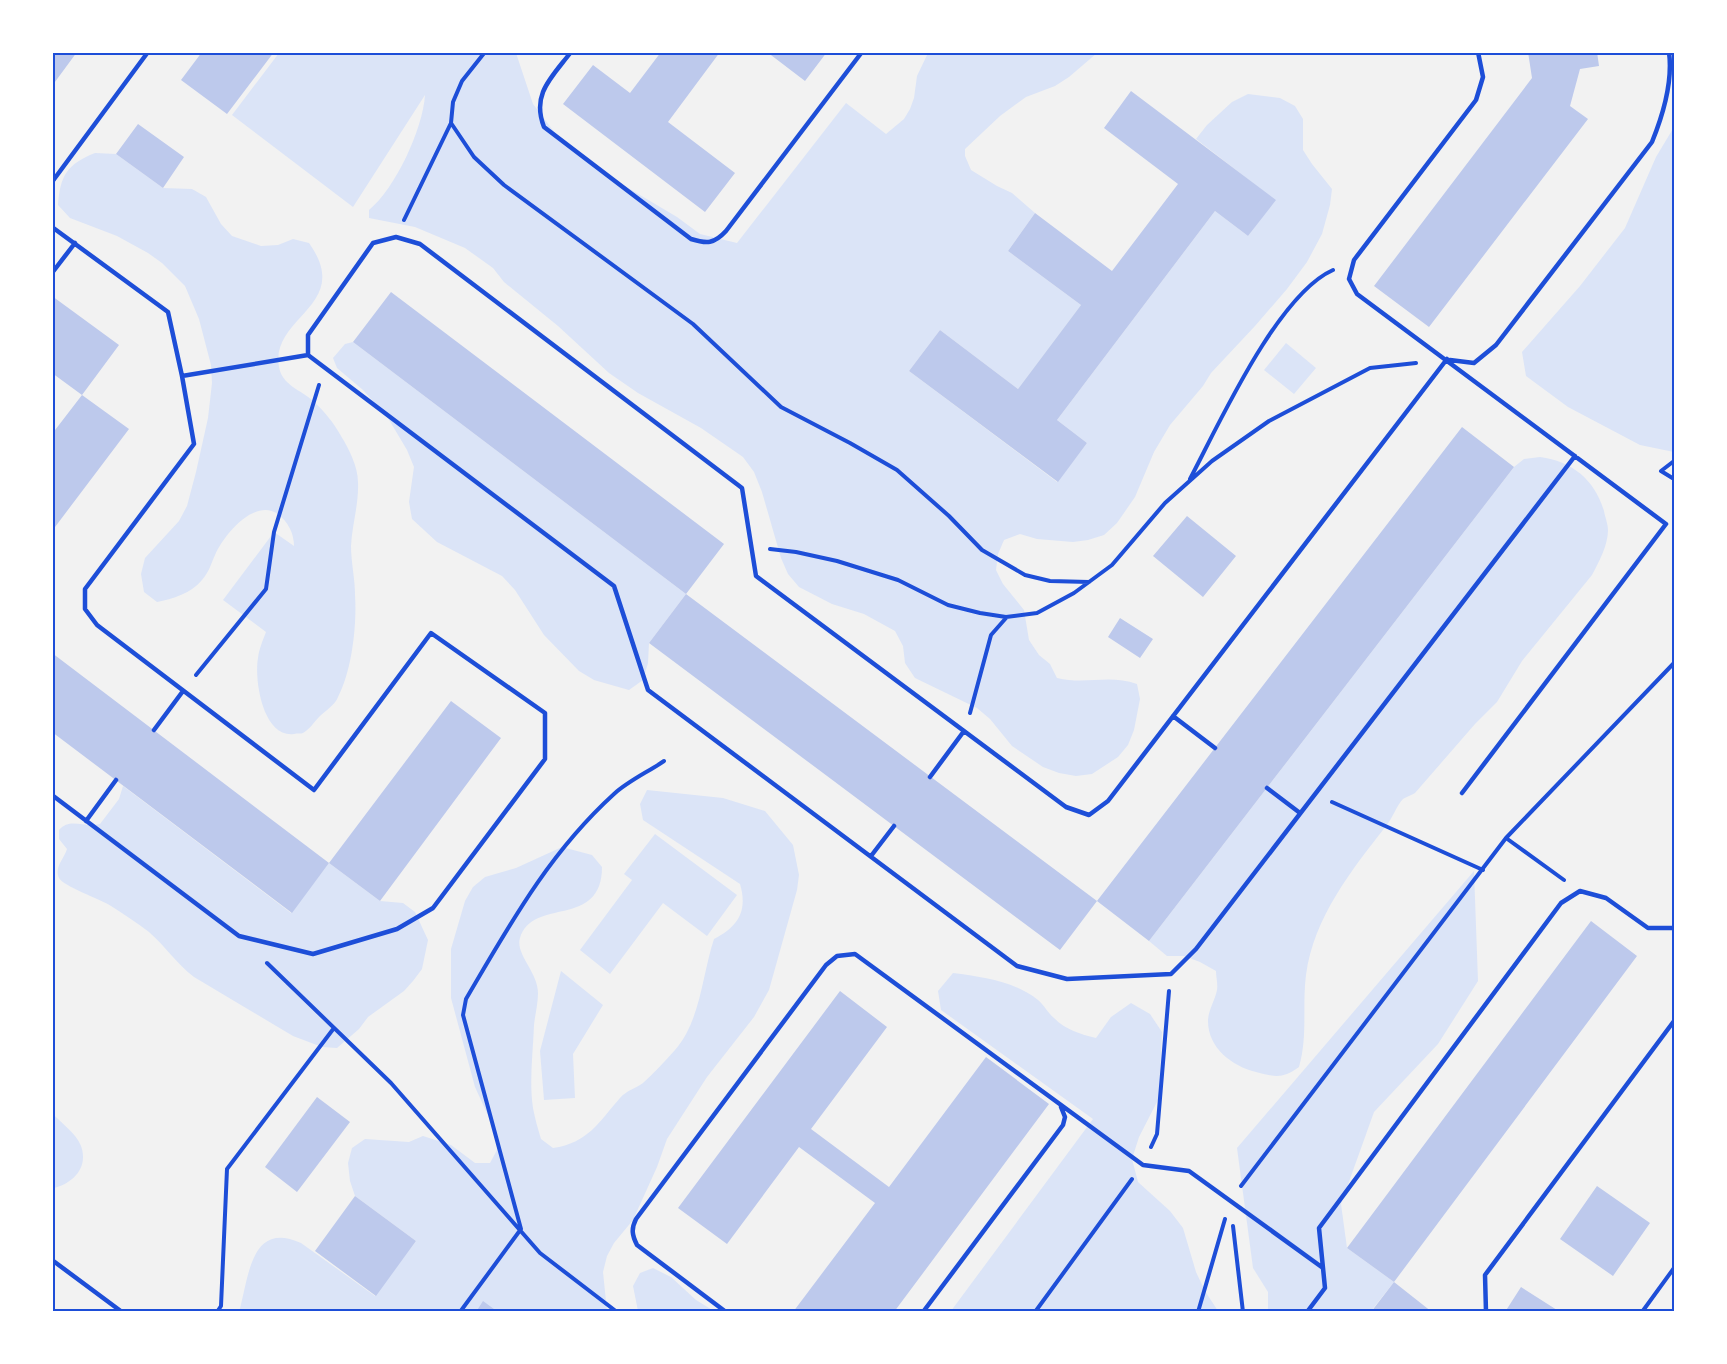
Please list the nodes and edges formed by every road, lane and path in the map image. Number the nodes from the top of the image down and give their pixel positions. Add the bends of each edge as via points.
1 (148, 52) edge
2 (485, 52) edge
3 (571, 52) edge
4 (862, 52) edge
5 (1478, 52) edge
6 (1669, 52) edge
7 (451, 123) junction
8 (52, 182) edge
9 (52, 227) edge
10 (396, 237) junction
11 (75, 243) junction
12 (1354, 260) junction
13 (52, 273) edge
14 (308, 355) junction
15 (1447, 359) junction
16 (324, 367) junction
17 (182, 376) junction
18 (1575, 456) junction
19 (1674, 461) edge
20 (1674, 479) edge
21 (1188, 482) junction
22 (752, 546) junction
23 (1089, 582) junction
24 (1006, 617) junction
25 (1674, 663) edge
26 (183, 691) junction
27 (1173, 716) junction
28 (154, 730) dead end
29 (964, 731) junction
30 (1215, 748) dead end
31 (664, 762) dead end
32 (930, 777) dead end
33 (116, 780) dead end
34 (1267, 788) dead end
35 (1462, 793) dead end
36 (1315, 794) junction
37 (52, 795) edge
38 (1300, 813) junction
39 (86, 821) junction
40 (894, 826) dead end
41 (1506, 838) junction
42 (871, 856) junction
43 (1483, 870) junction
44 (1580, 891) junction
45 (1674, 928) edge
46 (238, 936) junction
47 (1674, 1021) edge
48 (334, 1028) junction
49 (1057, 1102) junction
50 (1230, 1200) junction
51 (521, 1229) junction
52 (52, 1260) edge
53 (1323, 1268) junction
54 (1674, 1268) edge
55 (122, 1311) edge
56 (217, 1311) edge
57 (460, 1311) edge
58 (617, 1311) edge
59 (726, 1311) edge
60 (923, 1311) edge
61 (1198, 1311) edge
62 (1243, 1311) edge
63 (1307, 1311) edge
64 (1486, 1311) edge
65 (1642, 1311) edge

1 - 8 lane
2 - 7 path via 462,81 453,102
3 - 4 lane via 544,87 538,104 544,127 691,239 707,244 717,241 726,231
5 - 12 lane via 1483,77 1476,100
6 - 15 lane via 1671,68 1652,142 1496,345 1474,363
7 - 10 path
7 - 23 path via 474,157 504,185 693,324 781,407 897,471 982,550 1025,575 1050,581
9 - 11 lane
10 - 14 lane via 373,243 308,335
10 - 22 lane via 420,244 742,488
11 - 13 lane
11 - 17 lane via 168,312
12 - 15 lane via 1349,279 1357,294
12 - 21 path via 1321,275 1301,293 1260,349
14 - 16 lane
14 - 17 lane
15 - 18 lane
15 - 21 path via 1370,368 1269,421
15 - 27 lane
16 - 26 path via 274,532 266,589
16 - 42 lane via 614,586 648,690
17 - 26 lane via 194,444 85,589 85,609 97,625
18 - 35 lane via 1666,524
18 - 36 lane
19 - 20 path via 1661,471
21 - 23 path via 1112,565
22 - 24 path via 837,561 898,580 948,605
22 - 29 lane via 756,576
23 - 24 path via 1037,613
24 - 29 path via 991,635
25 - 41 path
26 - 28 lane
26 - 46 lane via 314,790 431,633 544,713 545,759 433,908 397,929 313,954
27 - 29 lane via 1108,801 1089,815 1066,807
27 - 30 lane
29 - 32 lane
31 - 51 path via 615,793 562,848 518,910 466,999 464,1015
33 - 39 lane
34 - 38 lane
36 - 38 lane
36 - 43 path
37 - 39 lane
38 - 42 lane via 1196,949 1171,974 1067,979 1017,966
39 - 46 lane
40 - 42 lane
41 - 43 path
41 - 44 path
43 - 50 path
44 - 45 lane via 1606,898 1648,928
44 - 53 lane via 1561,903 1319,1228
46 - 48 path
47 - 64 lane via 1485,1275
48 - 51 path via 391,1083
48 - 56 path via 227,1169 221,1306
49 - 50 lane via 1143,1165 1189,1171
49 - 59 lane via 872,965 855,954 837,956 826,965 632,1227 637,1245
49 - 60 lane via 1063,1109 1063,1125
50 - 53 lane
50 - 61 path
50 - 62 path
51 - 57 path
51 - 58 path via 540,1253
52 - 55 lane
53 - 63 lane via 1325,1288
54 - 65 path

